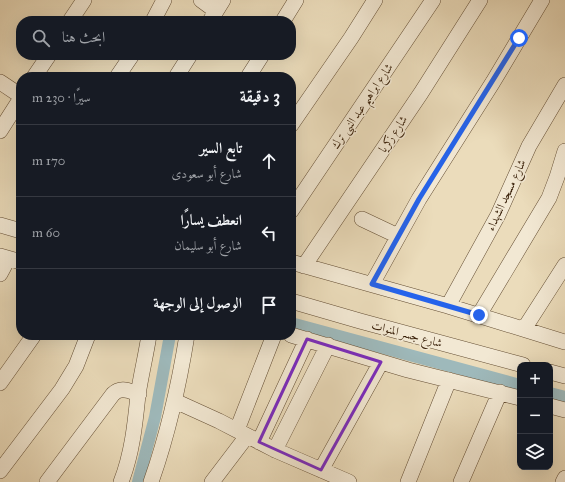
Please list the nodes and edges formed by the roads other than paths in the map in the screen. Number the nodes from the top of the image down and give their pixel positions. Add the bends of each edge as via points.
1 (84, 0) edge
2 (164, 0) edge
3 (201, 0) edge
4 (296, 0) edge
5 (375, 0) edge
6 (433, 0) edge
7 (480, 0) edge
8 (542, 0) edge
9 (215, 14) edge
10 (73, 16) edge
11 (156, 16) edge
12 (286, 16) edge
13 (45, 60) edge
14 (129, 60) edge
15 (187, 60) edge
16 (259, 60) edge
17 (37, 72) edge
18 (120, 72) edge
19 (179, 72) edge
20 (251, 72) edge
21 (0, 82) edge
22 (565, 85) edge
23 (16, 93) edge
24 (16, 105) edge
25 (296, 118) edge
26 (0, 131) edge
27 (565, 151) edge
28 (296, 204) edge
29 (362, 219) dead end
30 (0, 225) edge
31 (16, 229) edge
32 (398, 236) junction
33 (10, 259) edge
34 (297, 264) edge
35 (565, 265) edge
36 (0, 274) edge
37 (372, 284) junction
38 (296, 302) edge
39 (448, 306) junction
40 (479, 315) junction
41 (524, 329) junction
42 (296, 336) edge
43 (307, 339) junction
44 (30, 340) edge
45 (86, 340) edge
46 (148, 340) edge
47 (186, 340) edge
48 (273, 340) edge
49 (565, 342) edge
50 (328, 345) junction
51 (381, 362) junction
52 (517, 363) edge
53 (553, 373) edge
54 (565, 376) edge
55 (449, 380) junction
56 (0, 383) edge
57 (500, 392) junction
58 (139, 394) junction
59 (517, 397) edge
60 (175, 401) junction
61 (553, 407) edge
62 (565, 410) edge
63 (248, 436) junction
64 (275, 450) junction
65 (321, 470) junction
66 (0, 471) edge
67 (565, 478) edge
68 (47, 482) edge
69 (121, 482) edge
70 (151, 482) edge
71 (212, 482) edge
72 (349, 482) edge
73 (408, 482) edge
74 (461, 482) edge
75 (563, 482) edge

1 - 10 street
2 - 11 street
3 - 9 street
4 - 12 street
5 - 25 street
6 - 28 street, شارع ابراهيم عبد النبى ترك
7 - 34 street, شارع زكريا via 425,88
8 - 32 street
13 - 17 street
14 - 18 street
15 - 19 street
16 - 20 street
21 - 23 street
22 - 39 street, شارع مسجد الشهداء via 529,146 498,215
24 - 26 street
27 - 40 street via 549,198
29 - 32 street
30 - 31 street
32 - 37 street
33 - 36 street
34 - 37 street
35 - 41 street
37 - 39 street
38 - 52 street, شارع جسر المنوات
39 - 40 street
40 - 41 street
41 - 49 street
42 - 43 street
43 - 50 street
43 - 63 street
44 - 56 street
45 - 66 street via 76,366 62,389
46 - 58 street
47 - 60 street
48 - 63 street
50 - 51 street
50 - 64 street
51 - 55 street
51 - 65 street
53 - 54 street
55 - 57 street
55 - 73 street
57 - 59 street
57 - 74 street
58 - 68 street via 122,389 113,394
58 - 69 street via 135,430
60 - 63 street
60 - 70 street
61 - 62 street
63 - 64 street
63 - 71 street
64 - 65 street
65 - 72 street
67 - 75 street

